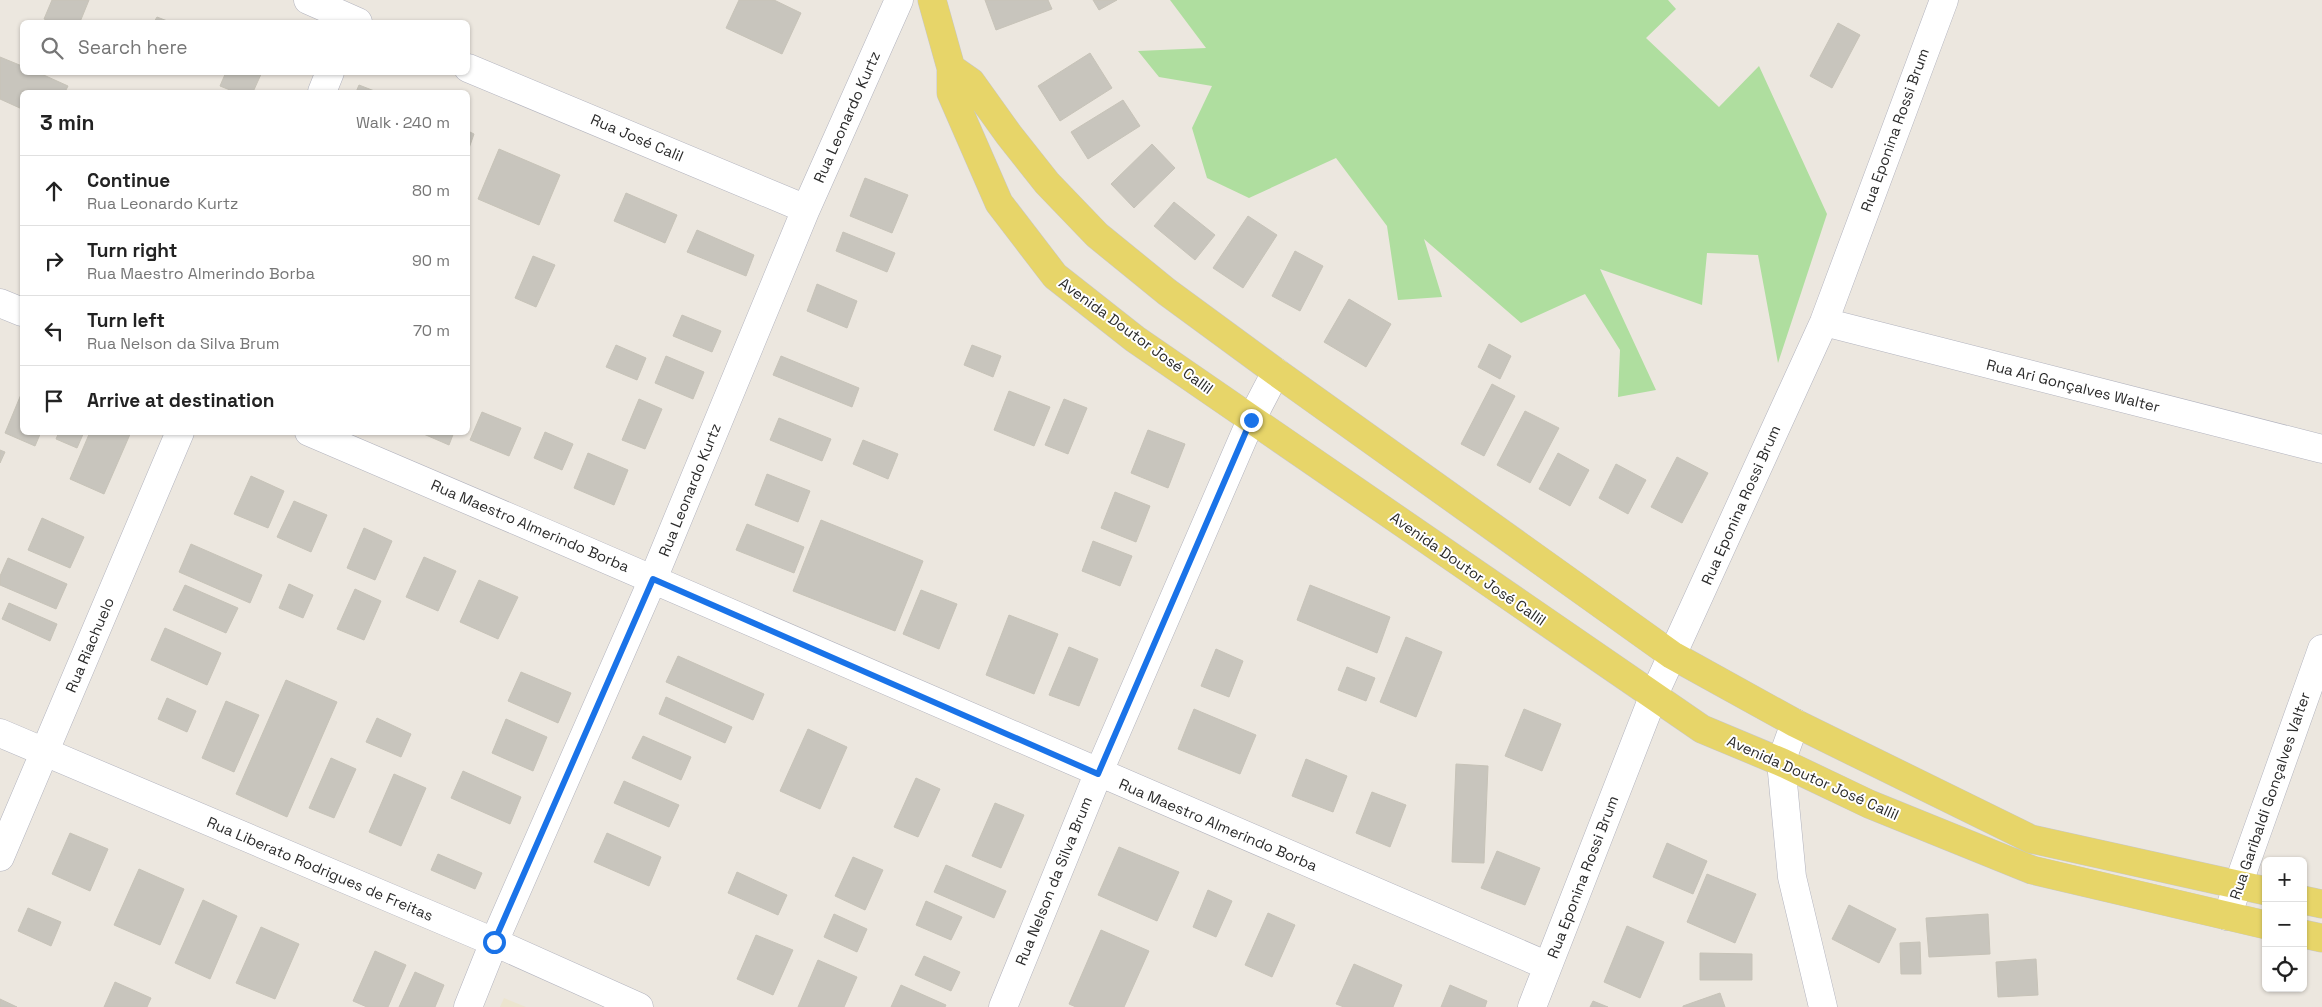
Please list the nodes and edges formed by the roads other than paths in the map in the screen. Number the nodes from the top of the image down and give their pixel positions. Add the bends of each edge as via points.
1 (308, 0) edge
2 (899, 0) edge
3 (932, 0) edge
4 (1944, 0) edge
5 (355, 16) edge
6 (951, 68) junction
7 (470, 69) edge
8 (329, 75) edge
9 (323, 90) edge
10 (806, 209) junction
11 (0, 303) edge
12 (20, 311) edge
13 (1824, 322) junction
14 (1276, 372) junction
15 (1251, 420) junction
16 (179, 435) edge
17 (316, 435) edge
18 (2322, 449) edge
19 (653, 579) junction
20 (2322, 649) edge
21 (1672, 655) junction
22 (1653, 697) junction
23 (1795, 723) junction
24 (0, 733) edge
25 (44, 752) junction
26 (1781, 762) junction
27 (1098, 774) junction
28 (0, 857) edge
29 (2238, 884) junction
30 (2262, 890) edge
31 (2307, 901) edge
32 (2322, 904) edge
33 (2227, 916) junction
34 (2262, 924) edge
35 (2307, 935) edge
36 (2322, 938) edge
37 (494, 942) junction
38 (1548, 966) junction
39 (468, 1007) edge
40 (639, 1007) edge
41 (1003, 1007) edge
42 (1532, 1007) edge
43 (1823, 1007) edge

1 - 5 street
2 - 10 street, Rua Leonardo Kurtz
3 - 6 main road, Avenida Doutor José Callil
4 - 13 street, Rua Eponina Rossi Brum
6 - 14 main road via 972,82 1047,183 1096,235
6 - 15 main road, Avenida Doutor José Callil via 950,94 999,203 1055,276 1135,339
7 - 10 street, Rua José Calil
8 - 9 street
10 - 19 street, Rua Leonardo Kurtz
11 - 12 street
13 - 18 street, Rua Ari Gonçalves Walter
13 - 21 street, Rua Eponina Rossi Brum
14 - 15 street, Rua Nelson da Silva Brum
14 - 21 main road
15 - 22 main road, Avenida Doutor José Callil
15 - 27 street, Rua Nelson da Silva Brum
16 - 25 street, Rua Riachuelo
17 - 19 street, Rua Maestro Almerindo Borba
19 - 27 street, Rua Maestro Almerindo Borba
19 - 37 street, Rua Leonardo Kurtz
20 - 29 street, Rua Garibaldi Gonçalves Valter
21 - 22 street, Rua Eponina Rossi Brum
21 - 23 main road
22 - 26 main road, Avenida Doutor José Callil via 1702,729
22 - 38 street, Rua Eponina Rossi Brum
23 - 26 street
23 - 29 main road via 2031,840
24 - 25 street, Rua Liberato Rodrigues de Freitas
25 - 28 street, Rua Riachuelo
25 - 37 street, Rua Liberato Rodrigues de Freitas
26 - 33 main road, Avenida Doutor José Callil via 1869,804 2032,870
26 - 43 street via 1792,877
27 - 38 street, Rua Maestro Almerindo Borba
27 - 41 street, Rua Nelson da Silva Brum
29 - 30 main road
29 - 33 street, Rua Garibaldi Gonçalves Valter
31 - 32 main road
33 - 34 main road, Avenida Doutor José Callil
35 - 36 main road
37 - 39 street, Rua Leonardo Kurtz
37 - 40 street, Rua Liberato Rodrigues de Freitas
38 - 42 street, Rua Eponina Rossi Brum

